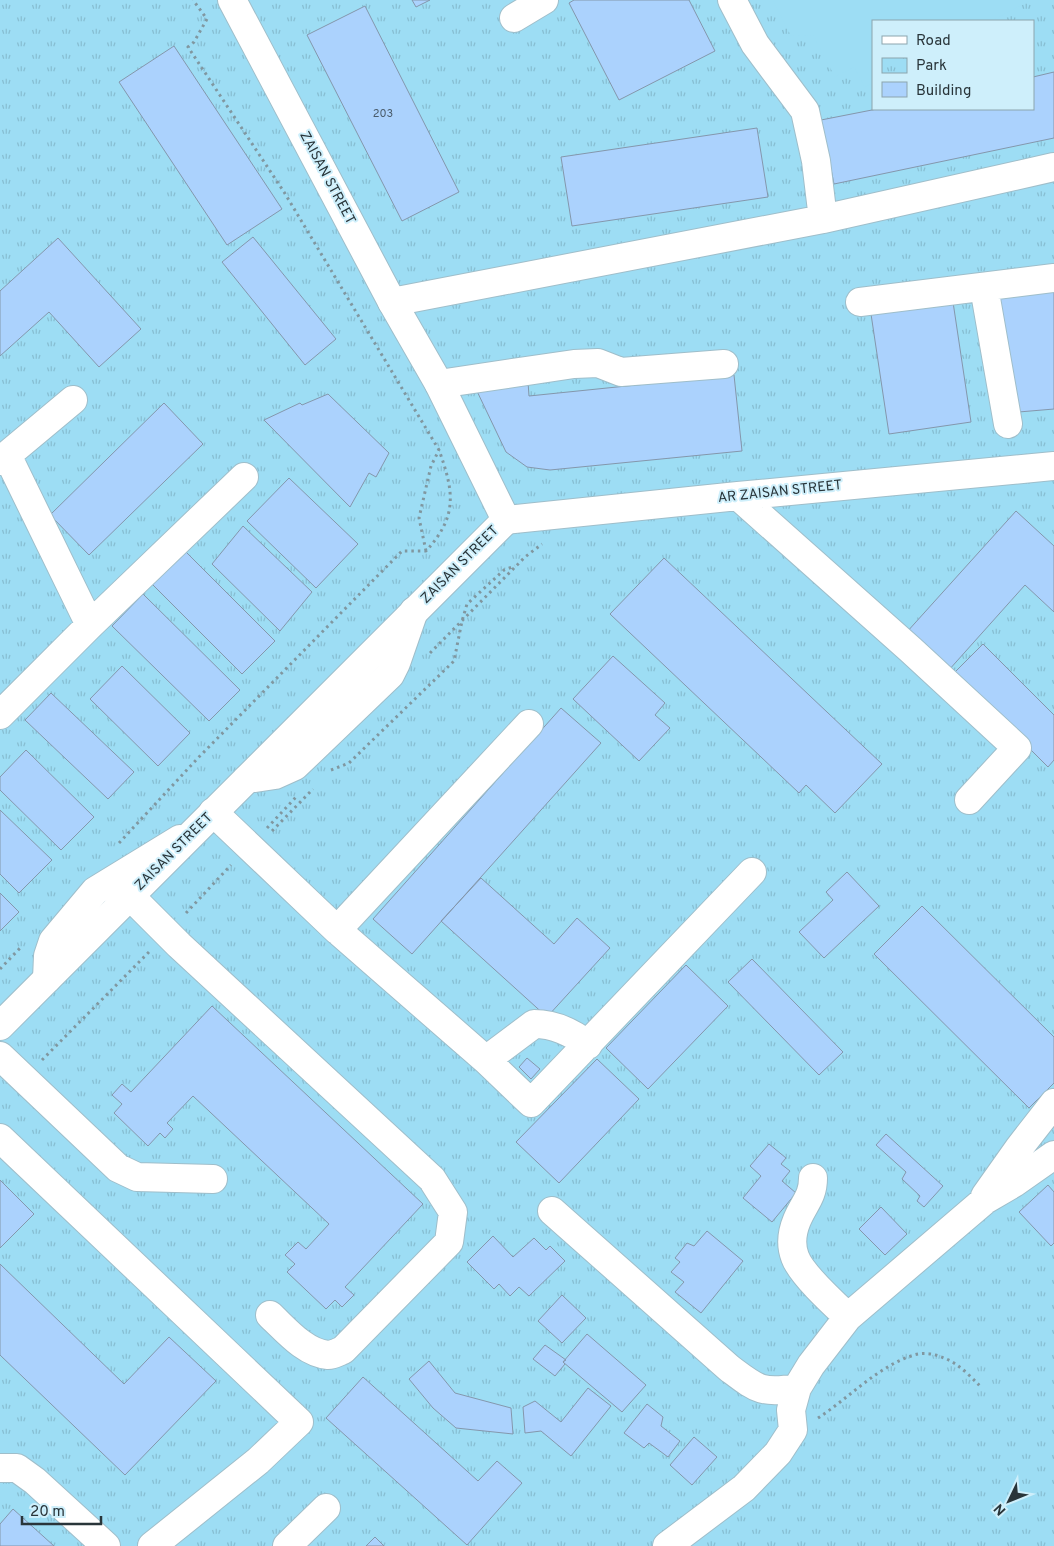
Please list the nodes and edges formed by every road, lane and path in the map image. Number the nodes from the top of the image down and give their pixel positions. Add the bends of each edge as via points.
1 (193, 0) edge
2 (232, 0) edge
3 (544, 0) edge
4 (732, 0) edge
5 (514, 18) dead end
6 (1054, 167) edge
7 (823, 219) junction
8 (1054, 278) edge
9 (984, 287) junction
10 (392, 302) junction
11 (860, 302) dead end
12 (724, 364) dead end
13 (439, 384) junction
14 (73, 400) dead end
15 (1008, 424) dead end
16 (439, 450) junction
17 (3, 458) edge
18 (1054, 466) edge
19 (244, 477) dead end
20 (738, 496) junction
21 (506, 520) junction
22 (545, 542) dead end
23 (426, 551) junction
24 (90, 625) junction
25 (427, 658) dead end
26 (0, 715) edge
27 (529, 724) dead end
28 (301, 791) dead end
29 (969, 800) dead end
30 (205, 821) junction
31 (116, 846) dead end
32 (248, 846) junction
33 (752, 872) dead end
34 (130, 896) junction
35 (337, 930) junction
36 (167, 933) junction
37 (27, 940) dead end
38 (0, 969) edge
39 (47, 979) junction
40 (0, 1026) edge
41 (588, 1045) junction
42 (0, 1056) edge
43 (486, 1060) junction
44 (24, 1078) junction
45 (1054, 1103) edge
46 (0, 1138) edge
47 (1054, 1155) edge
48 (813, 1178) dead end
49 (213, 1179) dead end
50 (974, 1209) junction
51 (552, 1211) dead end
52 (270, 1316) dead end
53 (848, 1317) junction
54 (980, 1386) dead end
55 (797, 1388) junction
56 (792, 1430) junction
57 (0, 1468) edge
58 (326, 1508) dead end
59 (106, 1546) edge
60 (152, 1546) edge
61 (287, 1546) edge
62 (667, 1546) edge

1 - 16 path via 207,19 188,47 284,192
2 - 10 street, ZAISAN STREET
3 - 5 street
4 - 7 street via 755,44 805,112 816,161
6 - 7 street
7 - 10 street
8 - 9 street
9 - 11 street
9 - 15 street
10 - 13 street, ZAISAN STREET
12 - 13 street via 622,372 598,363 574,364
13 - 21 street, ZAISAN STREET
14 - 17 street
16 - 23 path via 431,466 419,518
16 - 23 path via 449,478 450,508 439,537
17 - 24 street
18 - 20 street, AR ZAISAN STREET
19 - 24 street
20 - 21 street, AR ZAISAN STREET
20 - 29 street via 1017,748
21 - 30 street, ZAISAN STREET
22 - 25 path via 525,557 431,650
23 - 31 path via 402,551
24 - 26 street
27 - 35 street
28 - 32 path
30 - 32 street
30 - 34 street, ZAISAN STREET
30 - 39 street via 96,891 53,941 48,956
32 - 35 street
32 - 36 path
33 - 41 street
34 - 36 street
34 - 39 street, ZAISAN STREET
35 - 43 street
36 - 44 path
36 - 52 street via 432,1179 453,1212 450,1242 343,1350 330,1355 312,1351
37 - 38 path
39 - 40 street, ZAISAN STREET
41 - 43 street via 560,1029 534,1024
41 - 43 street via 532,1103
42 - 44 street
44 - 49 street via 118,1168 138,1177
45 - 50 street
46 - 60 street via 299,1422 258,1461
47 - 50 street
48 - 53 street via 812,1194 795,1224 792,1248 809,1277
50 - 53 street
51 - 55 street via 736,1373 772,1392
53 - 55 street
54 - 56 path via 947,1358 931,1353 915,1355 879,1374 808,1424
55 - 56 street
56 - 62 street via 778,1454 744,1488
57 - 59 street via 17,1468 35,1481
58 - 61 street

